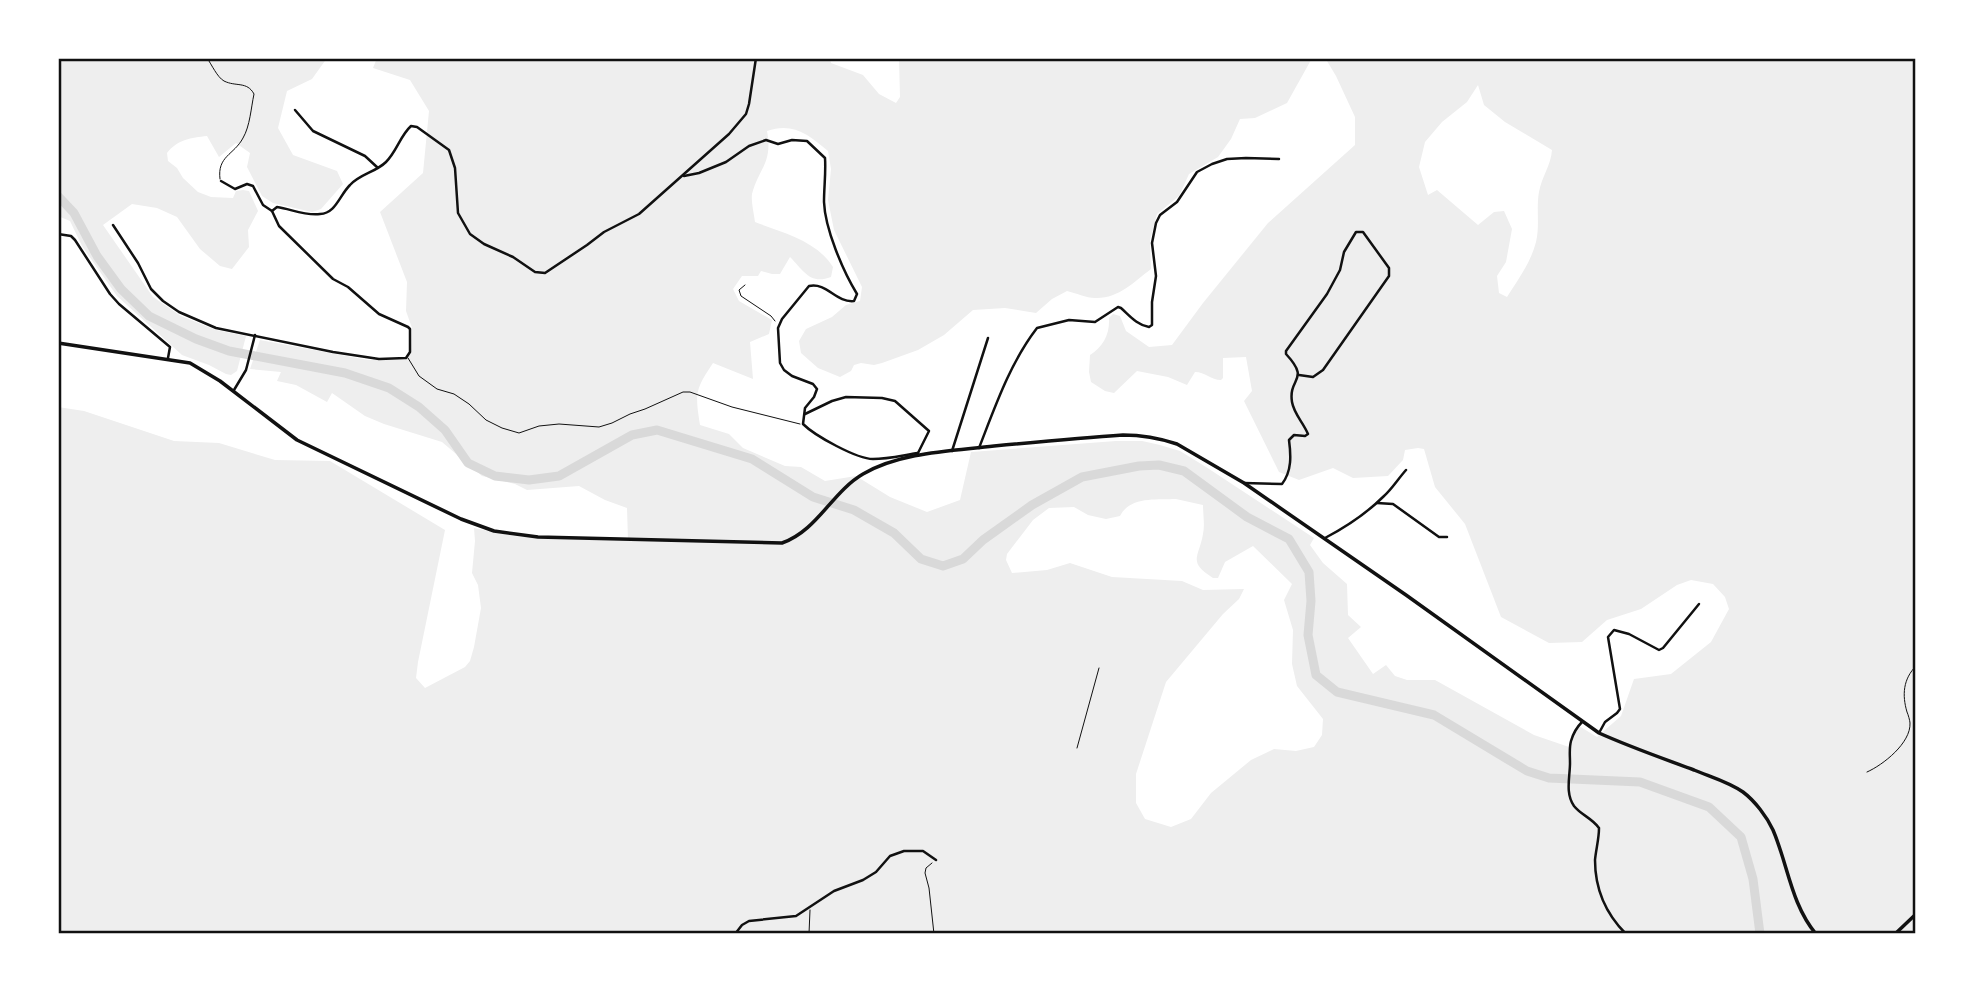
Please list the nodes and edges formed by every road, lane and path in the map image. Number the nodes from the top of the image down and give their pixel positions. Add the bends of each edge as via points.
1 (207, 58) edge
2 (756, 58) edge
3 (295, 110) dead end
4 (1279, 159) dead end
5 (378, 168) junction
6 (681, 177) junction
7 (221, 181) joint
8 (272, 211) junction
9 (113, 225) dead end
10 (58, 234) edge
11 (746, 285) dead end
12 (778, 328) junction
13 (255, 335) junction
14 (988, 338) dead end
15 (58, 343) edge
16 (168, 358) junction
17 (406, 358) junction
18 (1299, 375) junction
19 (234, 392) junction
20 (803, 414) junction
21 (803, 424) junction
22 (979, 448) junction
23 (952, 451) junction
24 (918, 454) junction
25 (1406, 470) dead end
26 (1244, 483) junction
27 (1377, 503) junction
28 (1447, 537) dead end
29 (1325, 538) junction
30 (1699, 604) dead end
31 (1916, 666) edge
32 (1099, 668) dead end
33 (1582, 722) junction
34 (1599, 733) junction
35 (1077, 748) dead end
36 (1867, 772) dead end
37 (936, 860) joint
38 (810, 907) junction
39 (1916, 914) edge
40 (735, 934) edge
41 (809, 934) edge
42 (934, 934) edge
43 (1626, 934) edge
44 (1816, 934) edge
45 (1895, 934) edge

1 - 7 lane via 221,80 243,84 254,94 245,135 220,166
2 - 6 street via 746,114
3 - 5 street via 313,131 365,156
4 - 22 street via 1227,159 1197,172 1156,223 1152,325 1142,325 1118,307 1095,321 1069,320 1037,328 997,401
5 - 6 street via 403,133 411,126 421,128 449,150 458,213 470,234 545,273 639,214
5 - 8 street via 352,182 335,208 323,214 276,207
6 - 12 street via 726,162 766,140 778,144 807,141 825,158 826,222 856,298 842,300 821,286 810,286
7 - 8 street via 235,189 253,186 263,205
8 - 17 street via 279,226 333,279 379,314 410,329
9 - 13 street via 163,301 216,328
10 - 16 street via 72,236 110,294 170,347
11 - 12 path via 739,290 741,296 771,316
12 - 20 street via 784,370 817,389
13 - 17 street via 333,352
13 - 19 street via 246,370
14 - 23 street
15 - 16 street
16 - 19 street via 190,363
17 - 21 lane via 419,376 437,389 454,394 486,420 519,433 539,426 612,423 683,392
18 - 18 street via 1286,352 1327,293 1356,232 1363,232 1389,268 1389,276 1324,370 1313,377
18 - 26 street via 1292,401 1308,433 1289,440 1285,482
19 - 24 street via 298,440 461,519 494,531 538,537 782,543 810,525 864,474
20 - 21 street
20 - 24 street via 846,397 895,401 929,431
21 - 24 street via 869,459
22 - 23 street
22 - 26 street via 1145,436 1177,444
23 - 24 street
25 - 27 street
26 - 29 street
27 - 28 street via 1392,504 1439,537
27 - 29 street
29 - 33 street
30 - 34 street via 1663,649 1629,634 1610,633 1620,709
31 - 36 lane via 1905,680 1907,736 1889,758
32 - 35 lane
33 - 34 street
33 - 43 street via 1571,741 1570,797 1599,828 1597,885 1606,910
34 - 44 street via 1744,793 1772,828 1803,917
37 - 38 street via 918,850 890,856 876,872
37 - 42 path via 925,871
38 - 40 street via 796,916 749,921
38 - 41 lane
39 - 45 street

